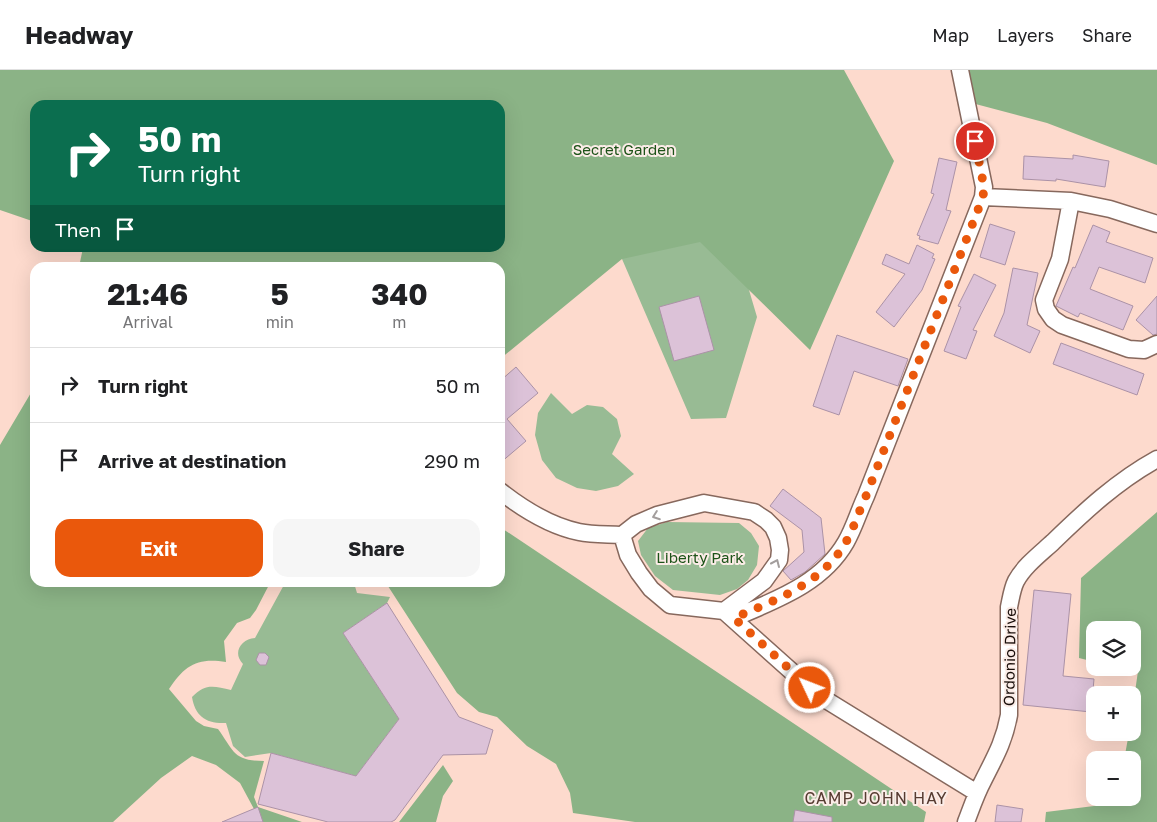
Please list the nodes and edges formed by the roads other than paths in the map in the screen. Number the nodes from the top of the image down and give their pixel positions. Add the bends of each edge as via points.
1 (960, 70) edge
2 (983, 197) junction
3 (1071, 201) junction
4 (1157, 224) edge
5 (1157, 344) edge
6 (1157, 459) edge
7 (505, 494) edge
8 (622, 535) junction
9 (729, 614) junction
10 (977, 793) junction
11 (966, 822) edge

1 - 2 street via 984,187
2 - 3 street
2 - 9 street via 869,488 837,556 808,583
3 - 4 street
3 - 5 street via 1060,259 1044,300 1046,309 1062,325 1130,349 1144,350
6 - 10 street, Ordonio Drive via 1102,496 1016,580 1009,607 1009,715 1003,741
7 - 8 street via 548,521 580,532
8 - 9 street via 628,555 639,573 651,589 670,605
9 -> 8 street via 779,560 778,538 766,520 754,512 704,504 657,514
9 - 10 street via 818,695
10 - 11 street, Ordonio Drive

